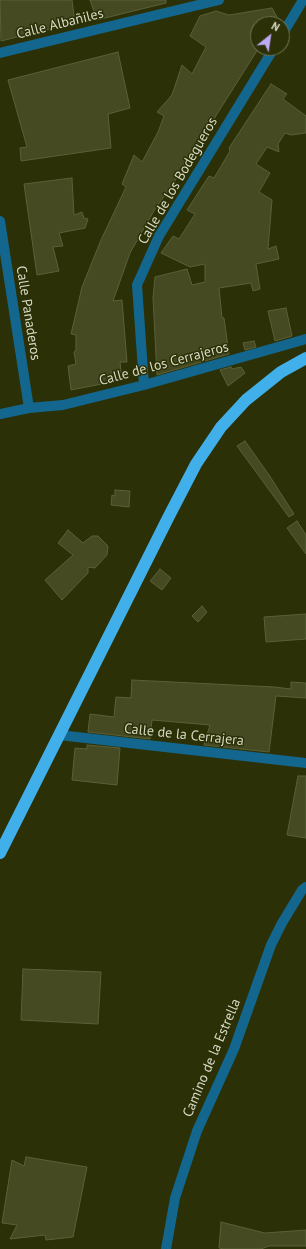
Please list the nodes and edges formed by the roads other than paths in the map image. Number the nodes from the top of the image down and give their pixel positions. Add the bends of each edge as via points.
1 (219, 0) edge
2 (303, 0) edge
3 (290, 22) edge
4 (0, 53) edge
5 (269, 56) edge
6 (0, 221) edge
7 (306, 339) edge
8 (306, 358) edge
9 (144, 385) junction
10 (29, 408) junction
11 (0, 414) edge
12 (59, 735) junction
13 (306, 763) edge
14 (0, 853) edge
15 (306, 887) edge
16 (166, 1249) edge

1 - 4 street, Calle Albañiles
2 - 3 street
5 - 9 street, Calle de los Bodegueros via 159,236 137,285
6 - 10 street, Calle Panaderos
7 - 9 street, Calle de los Cerrajeros
8 - 12 highway via 281,372 246,400 221,427 196,464
9 - 10 street, Calle de los Cerrajeros via 63,405
10 - 11 street, Calle de los Cerrajeros
12 - 13 street, Calle de la Cerrajera
12 - 14 highway
15 - 16 street, Camino de la Estrella via 271,945 234,1049 197,1131 175,1198

